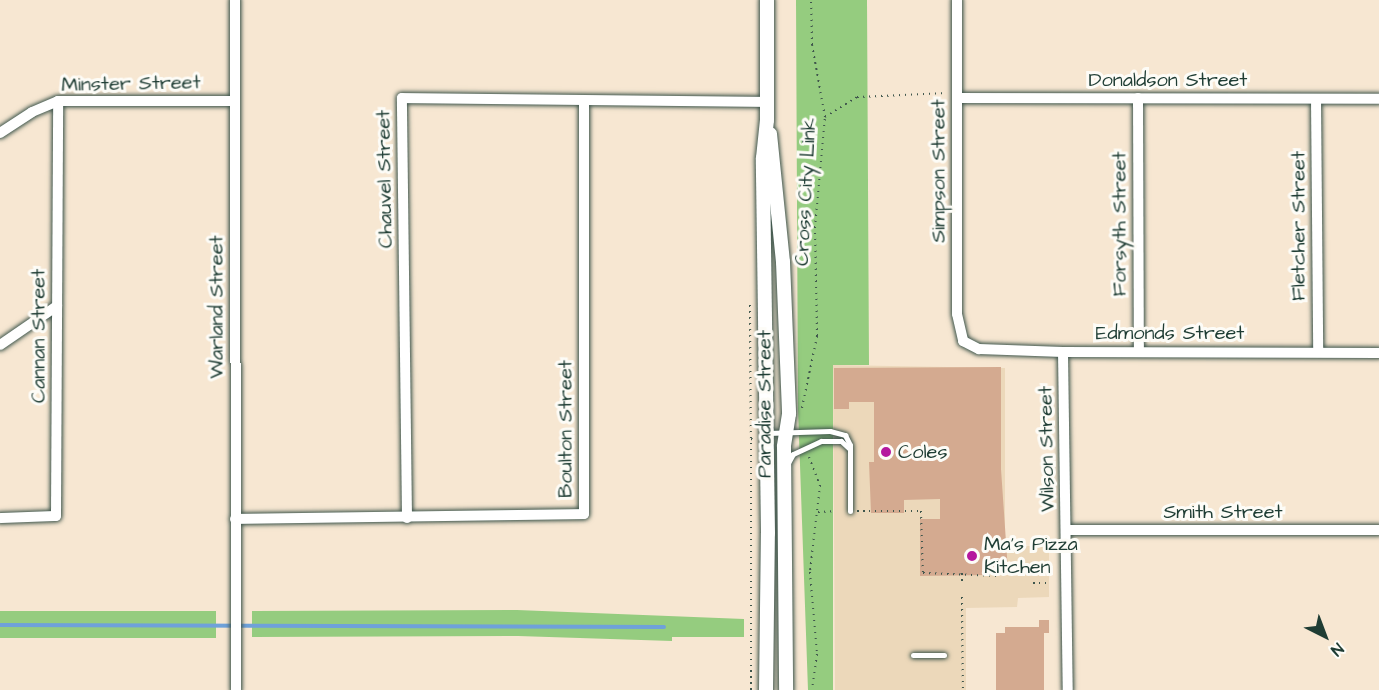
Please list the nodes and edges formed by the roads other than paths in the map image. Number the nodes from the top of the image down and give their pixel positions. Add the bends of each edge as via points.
1 (236, 0) edge
2 (767, 0) edge
3 (957, 0) edge
4 (957, 98) junction
5 (1138, 98) junction
6 (1316, 99) junction
7 (1379, 99) edge
8 (58, 101) junction
9 (235, 101) junction
10 (768, 102) junction
11 (584, 103) junction
12 (768, 120) junction
13 (0, 133) edge
14 (57, 306) junction
15 (963, 341) joint
16 (0, 345) edge
17 (1139, 350) junction
18 (1063, 352) junction
19 (1318, 352) junction
20 (1379, 352) edge
21 (786, 432) junction
22 (761, 436) junction
23 (850, 449) junction
24 (784, 471) junction
25 (854, 511) road end
26 (0, 518) edge
27 (407, 518) junction
28 (235, 519) junction
29 (1066, 530) junction
30 (1379, 530) edge
31 (913, 655) dead end
32 (944, 656) dead end
33 (236, 690) edge
34 (766, 690) edge
35 (786, 690) edge
36 (1068, 690) edge

1 - 9 street, Warland Street
2 - 10 street, Paradise Street
3 - 4 street, Simpson Street
4 - 5 street, Donaldson Street
4 - 15 street, Simpson Street via 957,314
5 - 6 street, Donaldson Street
5 - 17 street, Forsyth Street
6 - 7 street, Donaldson Street
6 - 19 street, Fletcher Street
8 - 9 street, Minster Street
8 - 13 street, Minster Street
8 - 14 street, Cannan Street
9 - 28 street, Warland Street
10 - 11 street, Chauvel Street
10 - 12 street, Paradise Street
11 - 27 street, Boulton Street via 584,514
11 - 27 street, Chauvel Street via 402,98
12 - 21 street, Paradise Street via 775,156 783,262
12 - 22 street, Paradise Street via 763,158
14 - 16 street
14 - 26 street, Cannan Street via 56,516
15 - 18 street, Edmonds Street via 979,349
17 - 18 street, Edmonds Street
17 - 19 street, Edmonds Street
18 - 29 street, Wilson Street
19 - 20 street, Edmonds Street
21 - 22 lane
21 - 23 lane via 836,431 848,439
21 - 24 street, Paradise Street
22 - 34 street, Paradise Street
23 - 24 lane via 841,441 821,441 793,454
23 - 25 lane
24 - 35 street, Paradise Street
27 - 28 street, Boulton Street
28 - 33 street, Warland Street
29 - 30 street, Smith Street
29 - 36 street, Wilson Street
31 - 32 lane

